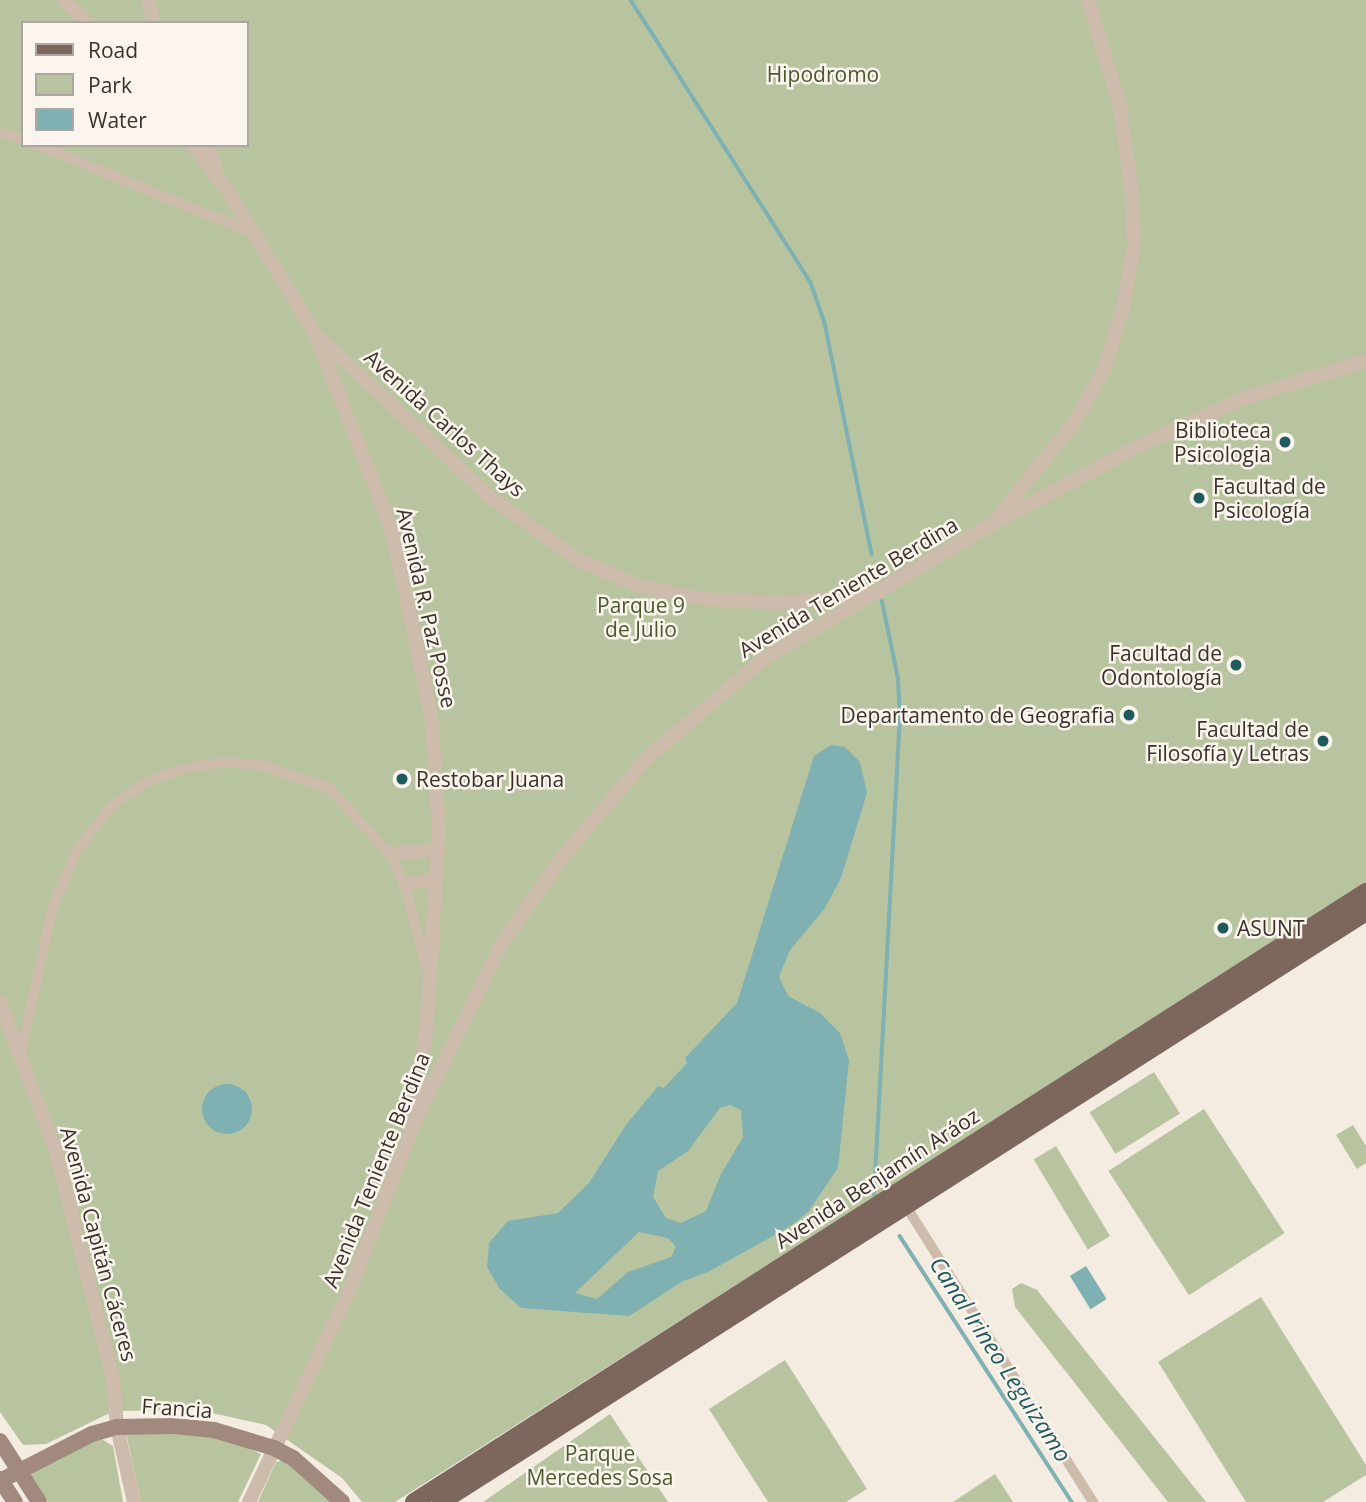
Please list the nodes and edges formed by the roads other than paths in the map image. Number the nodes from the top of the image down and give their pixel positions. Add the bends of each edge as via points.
1 (64, 0) edge
2 (148, 0) edge
3 (1088, 0) edge
4 (86, 21) edge
5 (153, 21) edge
6 (0, 132) edge
7 (21, 138) edge
8 (43, 147) edge
9 (194, 147) edge
10 (207, 147) edge
11 (229, 193) junction
12 (256, 234) junction
13 (315, 332) junction
14 (1366, 362) edge
15 (992, 524) junction
16 (873, 592) junction
17 (438, 850) junction
18 (390, 854) junction
19 (436, 879) junction
20 (405, 885) junction
21 (1366, 892) edge
22 (1366, 912) edge
23 (430, 985) junction
24 (0, 1003) edge
25 (20, 1056) junction
26 (412, 1128) junction
27 (897, 1191) junction
28 (906, 1207) junction
29 (117, 1427) junction
30 (0, 1441) edge
31 (274, 1448) junction
32 (18, 1470) junction
33 (0, 1480) edge
34 (15, 1502) edge
35 (39, 1502) edge
36 (134, 1502) edge
37 (249, 1502) edge
38 (342, 1502) edge
39 (414, 1502) edge
40 (441, 1502) edge
41 (1093, 1502) edge

1 - 4 street
2 - 5 street
3 - 15 street via 1119,106 1132,197 1133,245 1123,308 1104,368 1074,423
6 - 7 street
8 - 12 street
9 - 11 street, Avenida R. Paz Posse
10 - 11 street
11 - 12 street, Avenida R. Paz Posse
12 - 13 street, Avenida R. Paz Posse
13 - 16 street, Avenida Carlos Thays via 490,497 577,559 614,576 702,599 789,603
13 - 17 street, Avenida R. Paz Posse via 373,479 404,581 432,721
14 - 15 street, Avenida Teniente Berdina via 1242,398 1131,450
15 - 16 street, Avenida Teniente Berdina
16 - 26 street, Avenida Teniente Berdina via 764,659 712,699 632,775 565,855 501,944
17 - 18 street
17 - 19 street, Avenida R. Paz Posse
18 - 20 street
18 - 25 street via 329,788 297,774 222,762 182,769 145,783 112,806 77,850 51,910
19 - 20 street
19 - 23 street, Avenida R. Paz Posse
20 - 23 street
21 - 27 main road, Avenida Benjamín Aráoz
22 - 28 main road, Avenida Benjamín Aráoz
23 - 26 street, Avenida R. Paz Posse
24 - 25 street, Avenida Capitán Cáceres
25 - 29 street, Avenida Capitán Cáceres via 55,1148 113,1379
26 - 31 street, Avenida Teniente Berdina via 350,1289
27 - 28 street
27 - 39 main road, Avenida Benjamín Aráoz
28 - 40 main road, Avenida Benjamín Aráoz
28 - 41 street
29 - 31 main road, Francia via 188,1427
29 - 32 main road, Francia via 66,1444
29 - 36 street, Avenida Capitán Cáceres
30 - 32 main road
31 - 37 street, Avenida Teniente Berdina
31 - 38 main road, Francia via 293,1458
32 - 33 main road, Francia
32 - 35 main road
33 - 34 main road

